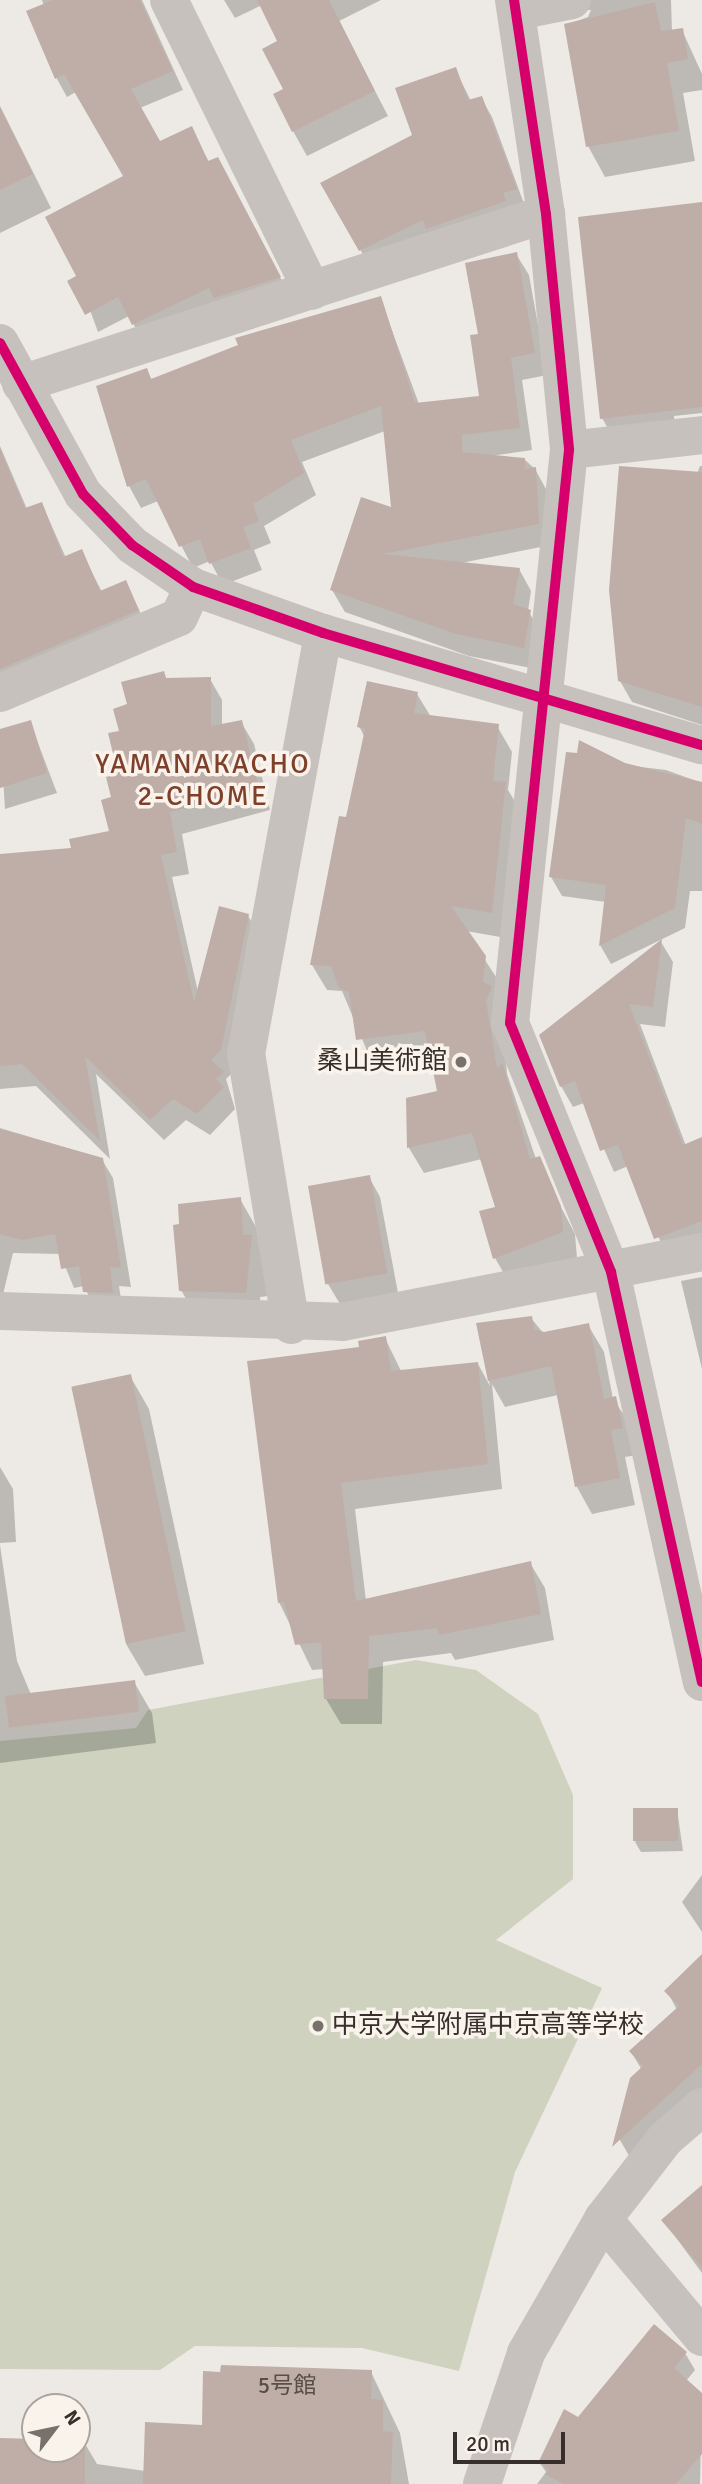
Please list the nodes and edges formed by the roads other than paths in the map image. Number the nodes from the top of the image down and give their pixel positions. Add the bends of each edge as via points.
1 (169, 0) edge
2 (572, 0) edge
3 (516, 5) edge
4 (546, 214) junction
5 (312, 291) junction
6 (0, 343) edge
7 (21, 384) junction
8 (702, 435) edge
9 (569, 450) junction
10 (193, 587) junction
11 (324, 633) junction
12 (0, 693) edge
13 (545, 695) junction
14 (702, 745) edge
15 (702, 1252) edge
16 (611, 1272) junction
17 (0, 1311) edge
18 (291, 1325) junction
19 (702, 1682) edge
20 (702, 2107) edge
21 (603, 2220) junction
22 (702, 2337) edge
23 (482, 2484) edge

1 - 5 street
2 - 3 street
3 - 4 street
4 - 5 street
4 - 9 street
5 - 7 street
6 - 7 street
7 - 10 street via 65,466 106,521
8 - 9 street
9 - 13 street
10 - 11 street
10 - 12 street via 179,617
11 - 13 street
11 - 18 street via 246,1054
13 - 14 street
13 - 16 street via 510,1023
15 - 16 street
16 - 18 street via 342,1322
16 - 19 street
17 - 18 street via 197,1314
20 - 21 street via 665,2139
21 - 22 street
21 - 23 street via 526,2353

